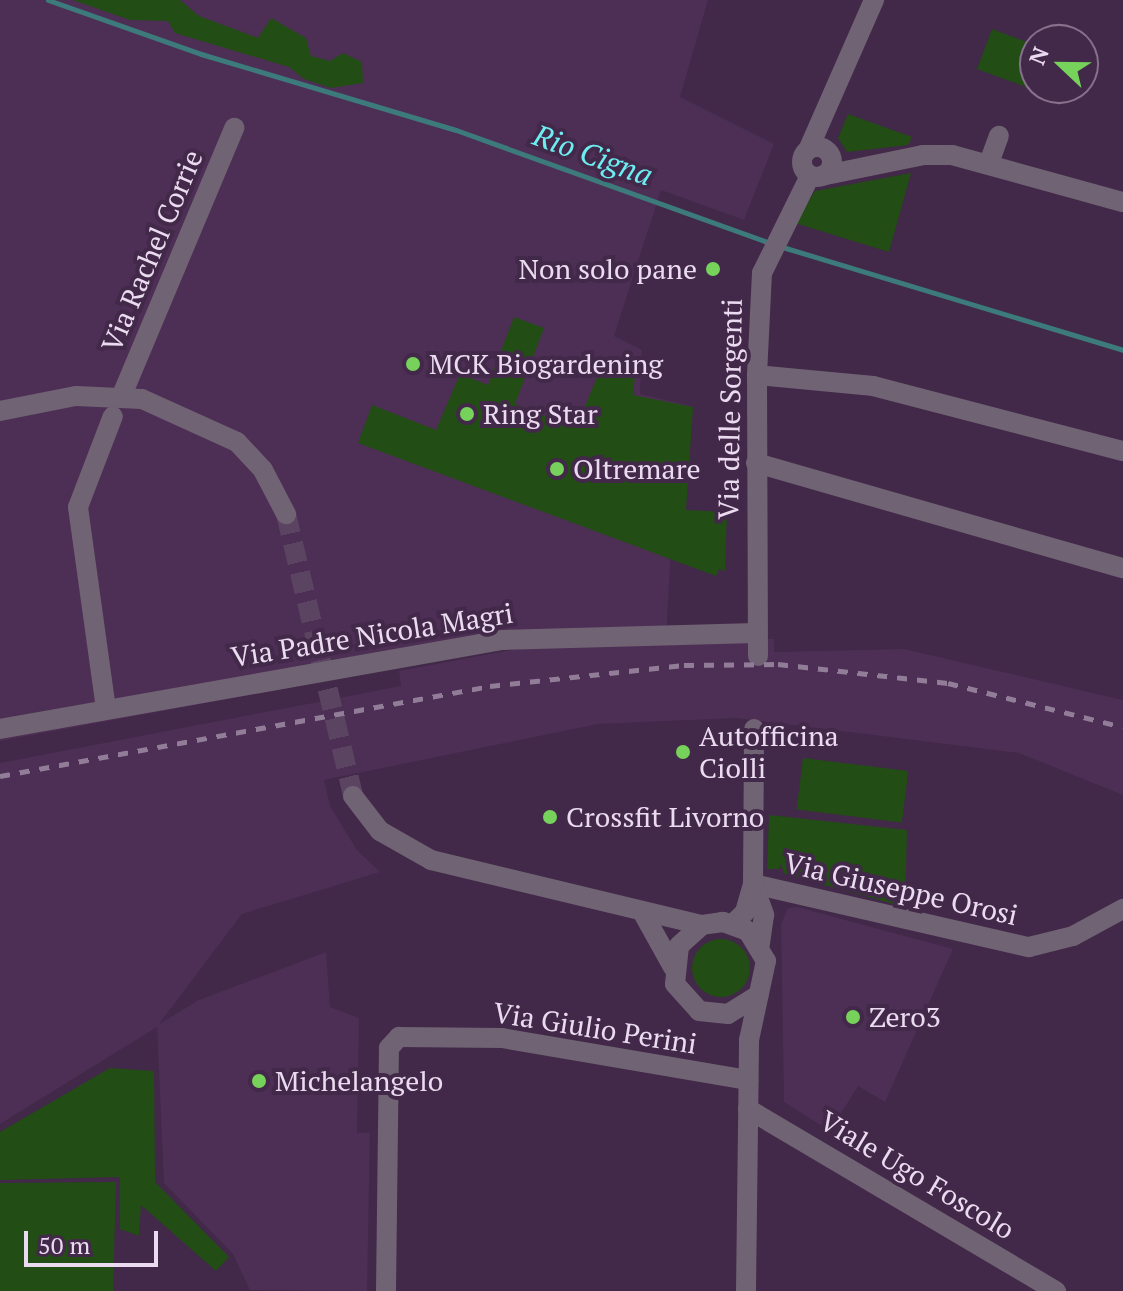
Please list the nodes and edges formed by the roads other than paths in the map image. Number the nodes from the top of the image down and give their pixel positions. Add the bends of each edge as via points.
1 (874, 0) edge
2 (234, 128) dead end
3 (999, 136) dead end
4 (821, 150) junction
5 (989, 163) junction
6 (854, 167) junction
7 (816, 176) junction
8 (1123, 202) edge
9 (757, 375) junction
10 (122, 395) junction
11 (0, 411) edge
12 (113, 416) dead end
13 (1123, 451) edge
14 (756, 463) junction
15 (286, 514) tunnel mouth
16 (1123, 568) edge
17 (756, 633) junction
18 (758, 656) dead end
19 (106, 709) junction
20 (0, 729) edge
21 (754, 729) dead end
22 (353, 796) tunnel mouth
23 (753, 884) junction
24 (1123, 909) edge
25 (644, 915) junction
26 (733, 924) junction
27 (702, 925) junction
28 (760, 945) junction
29 (673, 968) junction
30 (758, 995) junction
31 (720, 1016) junction
32 (749, 1040) junction
33 (748, 1080) junction
34 (748, 1109) junction
35 (386, 1291) edge
36 (746, 1291) edge
37 (1056, 1291) edge

1 - 4 street via 823,124
2 - 10 street, Via Rachel Corrie
3 - 5 street
4 - 6 street
4 - 7 street, Via delle Sorgenti via 831,167
5 - 6 street via 923,155
5 - 8 street
6 - 7 street
7 - 9 street, Via delle Sorgenti via 783,222 765,263
9 - 13 street via 908,393
9 - 14 street, Via delle Sorgenti
10 - 11 street via 76,396
10 - 15 street via 171,409 237,442 269,479
12 - 19 street via 78,507
14 - 16 street
14 - 17 street, Via delle Sorgenti
17 - 18 street, Via delle Sorgenti
17 - 19 street, Via Padre Nicola Magri via 502,640
19 - 20 street, Via Padre Nicola Magri
21 - 23 street
22 - 25 street via 380,831 422,856 598,897
23 - 24 street, Via Giuseppe Orosi via 1029,947 1073,936
23 - 26 street via 745,912
23 - 28 street via 764,915
25 - 27 street
25 - 29 street
26 - 27 street
26 - 28 street
27 - 29 street via 679,946
28 - 30 street via 767,970
29 - 31 street via 684,999 699,1011
30 - 31 street via 743,1008
30 - 32 street
31 - 32 street
32 - 33 street
33 - 34 street
33 - 35 street, Via Giulio Perini via 502,1038 399,1037 389,1048
34 - 36 street
34 - 37 street, Viale Ugo Foscolo

